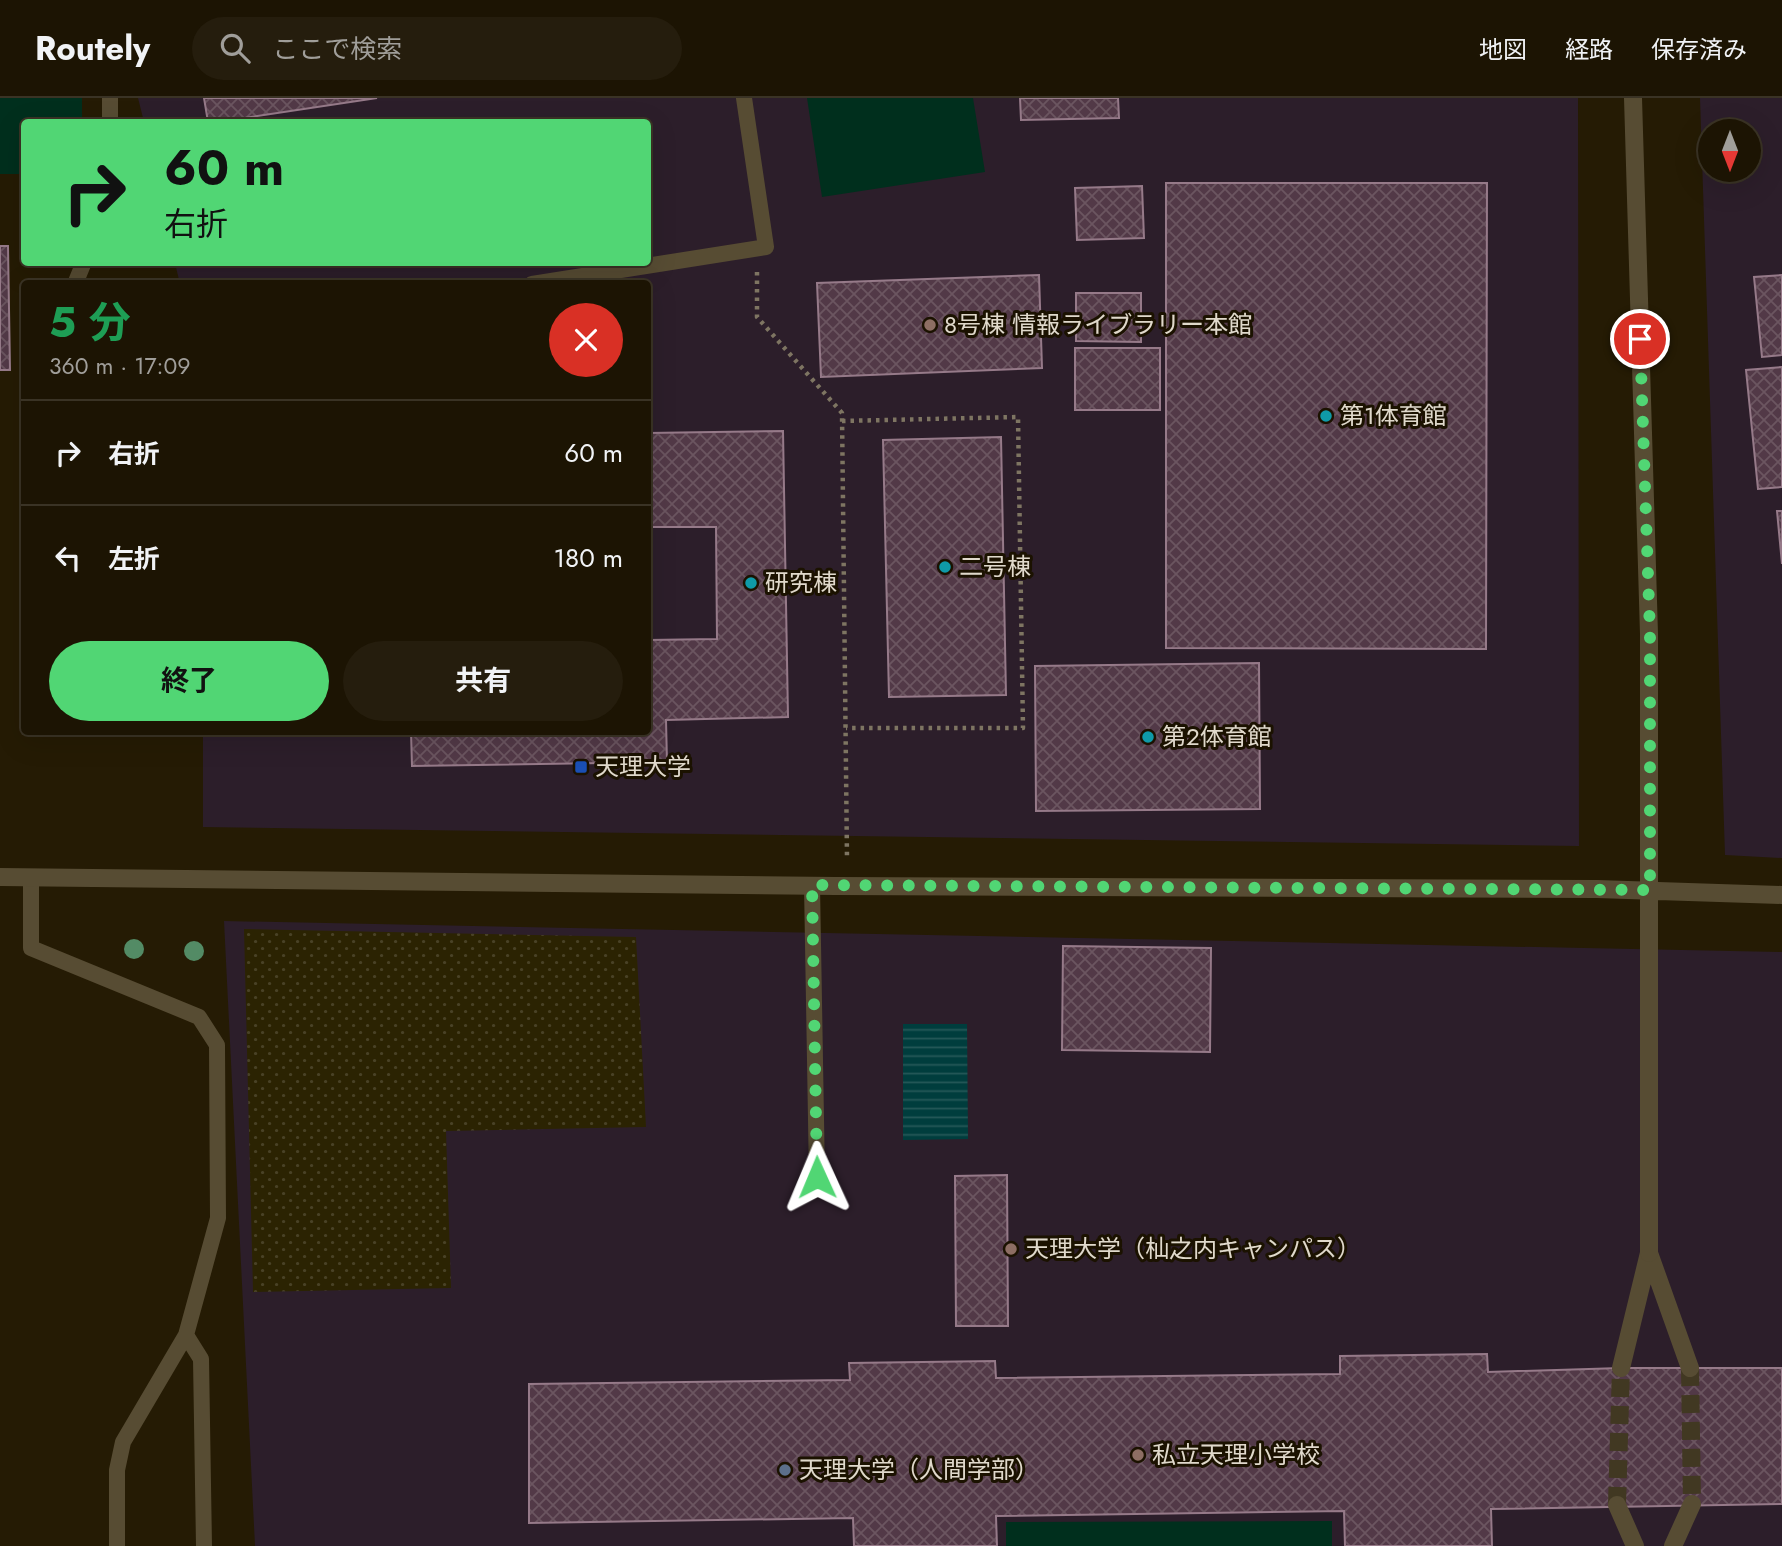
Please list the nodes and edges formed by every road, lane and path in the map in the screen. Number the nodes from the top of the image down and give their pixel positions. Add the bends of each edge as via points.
1 (110, 98) edge
2 (744, 98) edge
3 (1633, 98) edge
4 (110, 119) edge
5 (757, 248) junction
6 (651, 265) edge
7 (644, 266) edge
8 (557, 280) edge
9 (842, 421) junction
10 (845, 728) junction
11 (847, 858) dead end
12 (0, 877) edge
13 (31, 877) junction
14 (812, 885) junction
15 (1650, 890) junction
16 (1782, 895) edge
17 (817, 1177) dead end
18 (1649, 1253) junction
19 (186, 1335) junction
20 (1621, 1368) tunnel mouth
21 (1690, 1368) tunnel mouth
22 (1692, 1504) tunnel mouth
23 (1617, 1505) tunnel mouth
24 (117, 1546) edge
25 (204, 1546) edge
26 (1635, 1546) edge
27 (1673, 1546) edge

1 - 4 lane
2 - 5 lane via 766,247
3 - 15 street via 1650,634
5 - 6 lane
5 - 9 path via 757,317 842,413
7 - 8 lane
9 - 10 path
9 - 10 path via 1018,417 1023,728
10 - 11 path
12 - 13 street
13 - 14 street
13 - 19 lane via 31,948 199,1017 217,1045 218,1218
14 - 15 street
14 - 17 lane
15 - 16 street
15 - 18 street
18 - 20 street
18 - 21 street
19 - 24 lane via 123,1442 117,1470
19 - 25 lane via 201,1359
22 - 27 street
23 - 26 street

